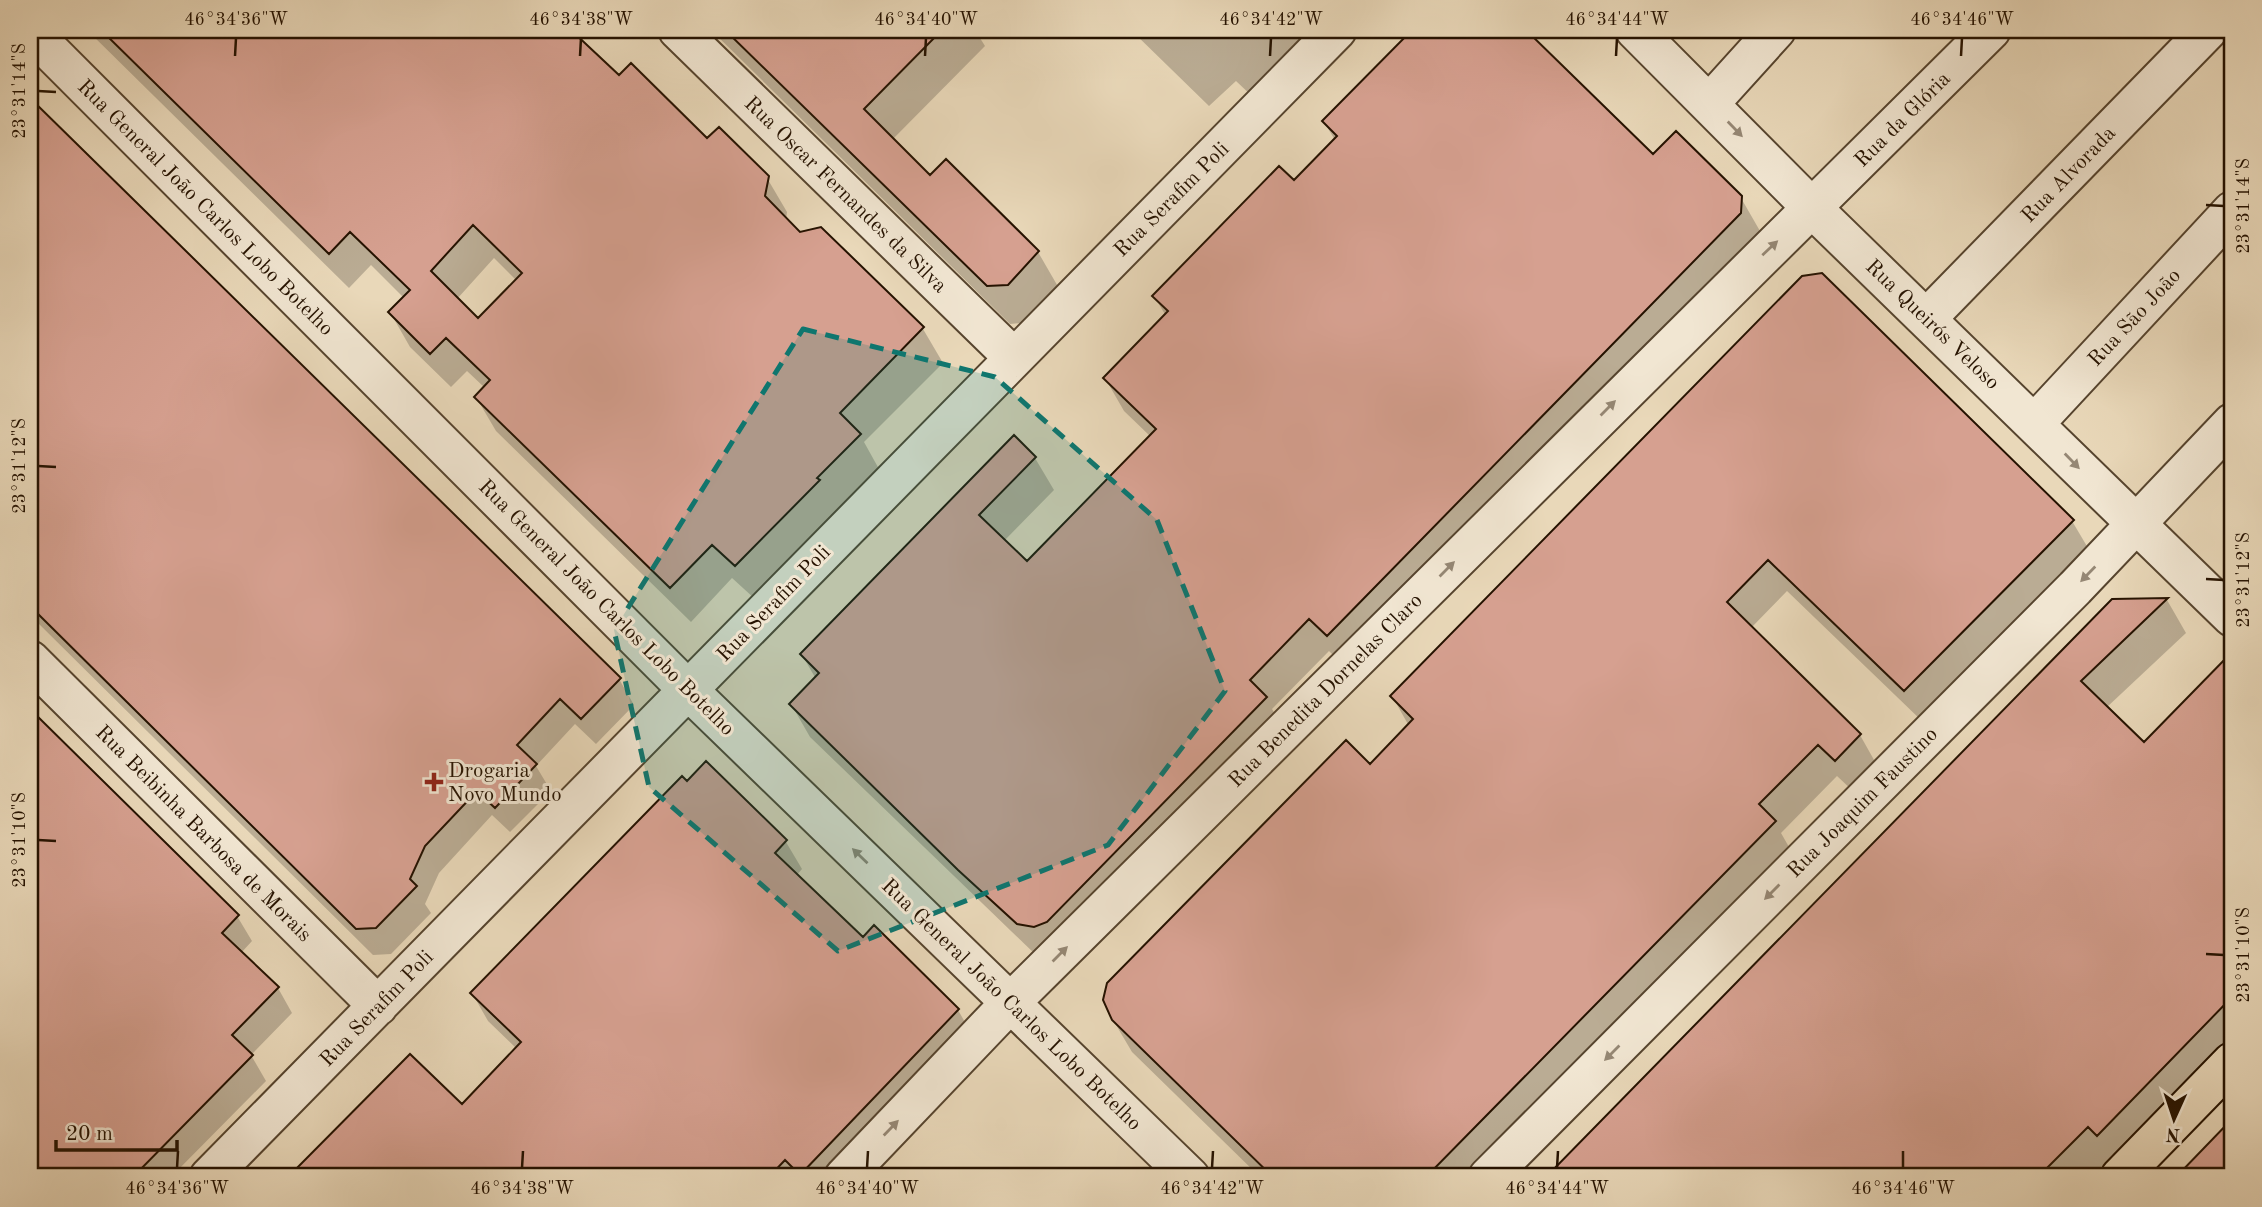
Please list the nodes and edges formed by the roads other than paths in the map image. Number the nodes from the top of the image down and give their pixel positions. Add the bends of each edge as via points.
1 (678, 30) edge
2 (1337, 30) edge
3 (1634, 30) edge
4 (1776, 30) edge
5 (1991, 30) edge
6 (2208, 30) edge
7 (30, 31) edge
8 (1710, 103) junction
9 (1812, 208) junction
10 (2232, 212) edge
11 (1928, 317) junction
12 (1014, 358) junction
13 (2035, 423) junction
14 (2232, 423) edge
15 (2136, 525) junction
16 (2232, 617) edge
17 (30, 660) edge
18 (688, 690) junction
19 (1011, 1002) junction
20 (378, 1006) junction
21 (2232, 1062) edge
22 (209, 1177) edge
23 (844, 1177) edge
24 (1190, 1177) edge
25 (1488, 1177) edge
26 (2120, 1177) edge

1 - 12 street, Rua Oscar Fernandes da Silva
2 - 12 street, Rua Serafim Poli
3 - 8 street, Rua Queirós Veloso
4 - 8 street
5 - 9 street, Rua da Glória
6 - 11 street, Rua Alvorada
7 - 18 street, Rua General João Carlos Lobo Botelho
8 -> 9 street, Rua Queirós Veloso
9 - 11 street, Rua Queirós Veloso
19 -> 9 street, Rua Benedita Dornelas Claro
10 - 13 street, Rua São João
11 - 13 street, Rua Queirós Veloso
12 - 18 street, Rua Serafim Poli
13 -> 15 street, Rua Queirós Veloso
14 - 15 street, Rua Joaquim Faustino
15 - 16 street, Rua Queirós Veloso
15 -> 25 street, Rua Joaquim Faustino
17 - 20 street, Rua Beibinha Barbosa de Morais
19 -> 18 street, Rua General João Carlos Lobo Botelho
18 - 20 street, Rua Serafim Poli
23 -> 19 street, Rua Benedita Dornelas Claro
19 - 24 street, Rua General João Carlos Lobo Botelho
20 - 22 street, Rua Serafim Poli
21 - 26 main road

